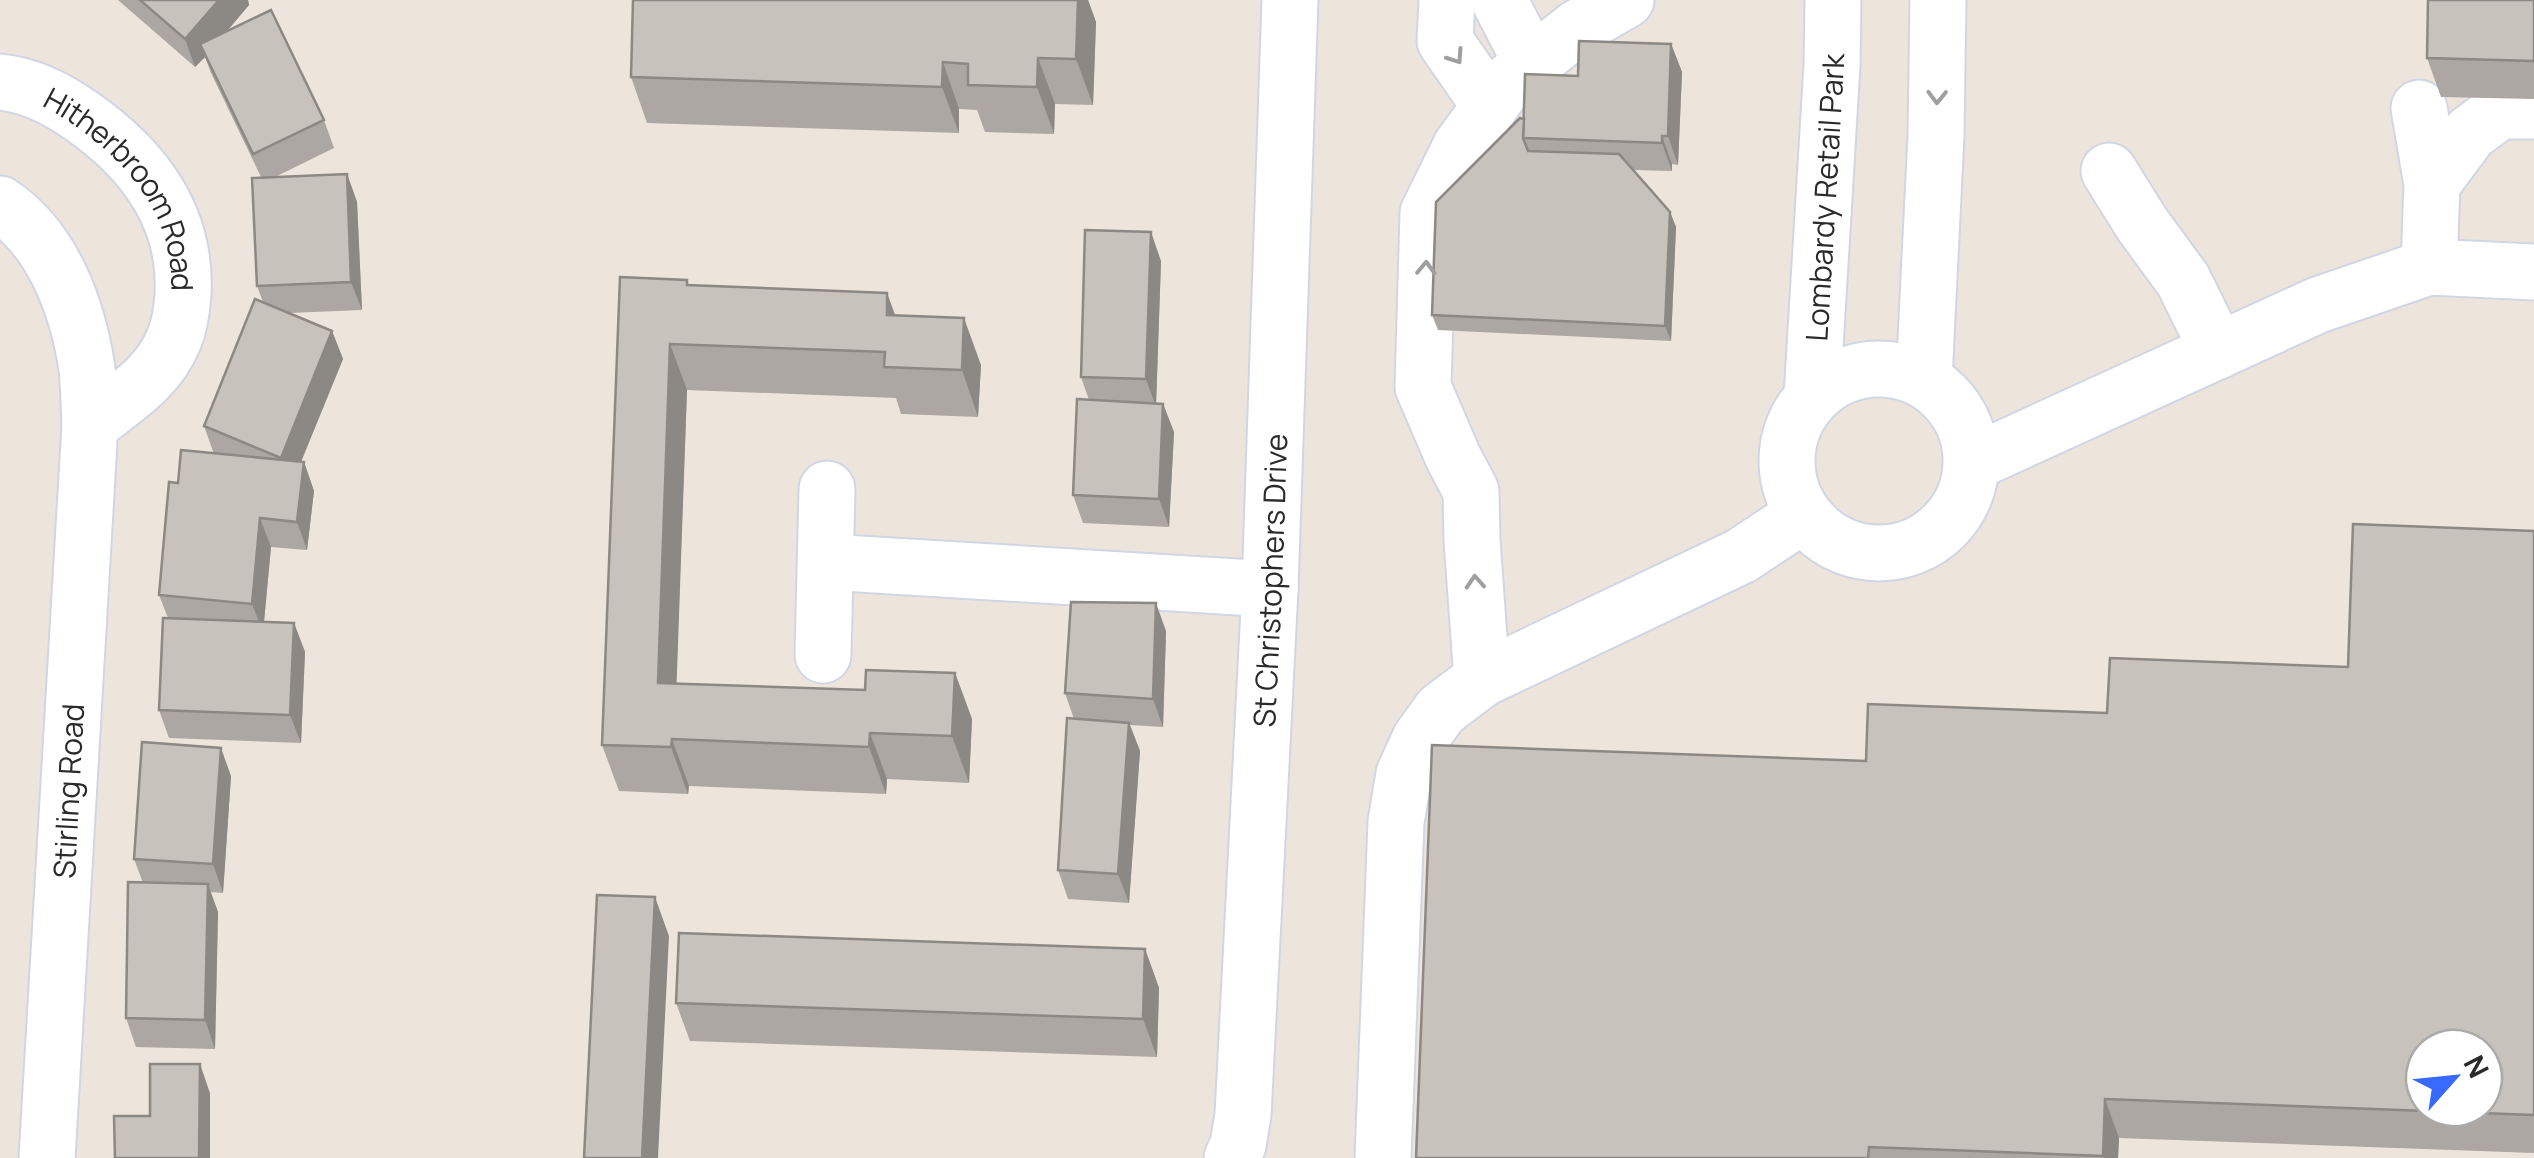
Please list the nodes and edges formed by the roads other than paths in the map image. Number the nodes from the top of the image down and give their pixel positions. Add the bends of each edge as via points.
1 (1290, 0) edge
2 (1447, 0) edge
3 (1499, 0) edge
4 (1626, 0) edge
5 (1833, 0) edge
6 (1938, 0) edge
7 (1532, 64) junction
8 (0, 82) edge
9 (1490, 106) junction
10 (2419, 108) dead end
11 (2534, 110) edge
12 (2109, 171) dead end
13 (2432, 184) junction
14 (0, 204) edge
15 (2429, 267) junction
16 (2534, 272) edge
17 (2218, 351) junction
18 (1924, 380) junction
19 (1812, 397) junction
20 (90, 425) junction
21 (1972, 463) junction
22 (827, 489) dead end
23 (1803, 515) junction
24 (826, 562) junction
25 (1270, 589) junction
26 (823, 656) dead end
27 (1482, 680) junction
28 (47, 1158) edge
29 (1232, 1158) edge
30 (1382, 1158) edge

1 - 25 street, St Christophers Drive
2 -> 9 street via 1445,41
3 - 7 street
4 - 7 street
5 - 19 street, Lombardy Retail Park
6 -> 18 street
7 - 9 street
8 - 20 street, Hitherbroom Road via 65,104 122,148 163,200 176,236 184,271 174,340 157,371
27 -> 9 street via 1472,492 1423,387 1428,212
10 - 13 street
11 - 13 street via 2500,111 2470,133
12 - 17 street via 2182,280
13 - 15 street
14 - 20 street, Stirling Road via 35,238 64,286 82,341
15 - 16 street
15 - 17 street via 2318,305
17 - 21 street
18 - 19 street via 1865,369 1836,378
18 - 21 street via 1959,415
19 - 23 street via 1793,424 1786,454
20 - 28 street, Stirling Road
21 - 23 street via 1953,517 1932,538 1906,550 1849,549
22 - 24 street
23 - 27 street via 1741,556
24 - 25 street
24 - 26 street
25 - 29 street, St Christophers Drive via 1243,1116
27 - 30 street via 1441,710 1404,774 1396,822

